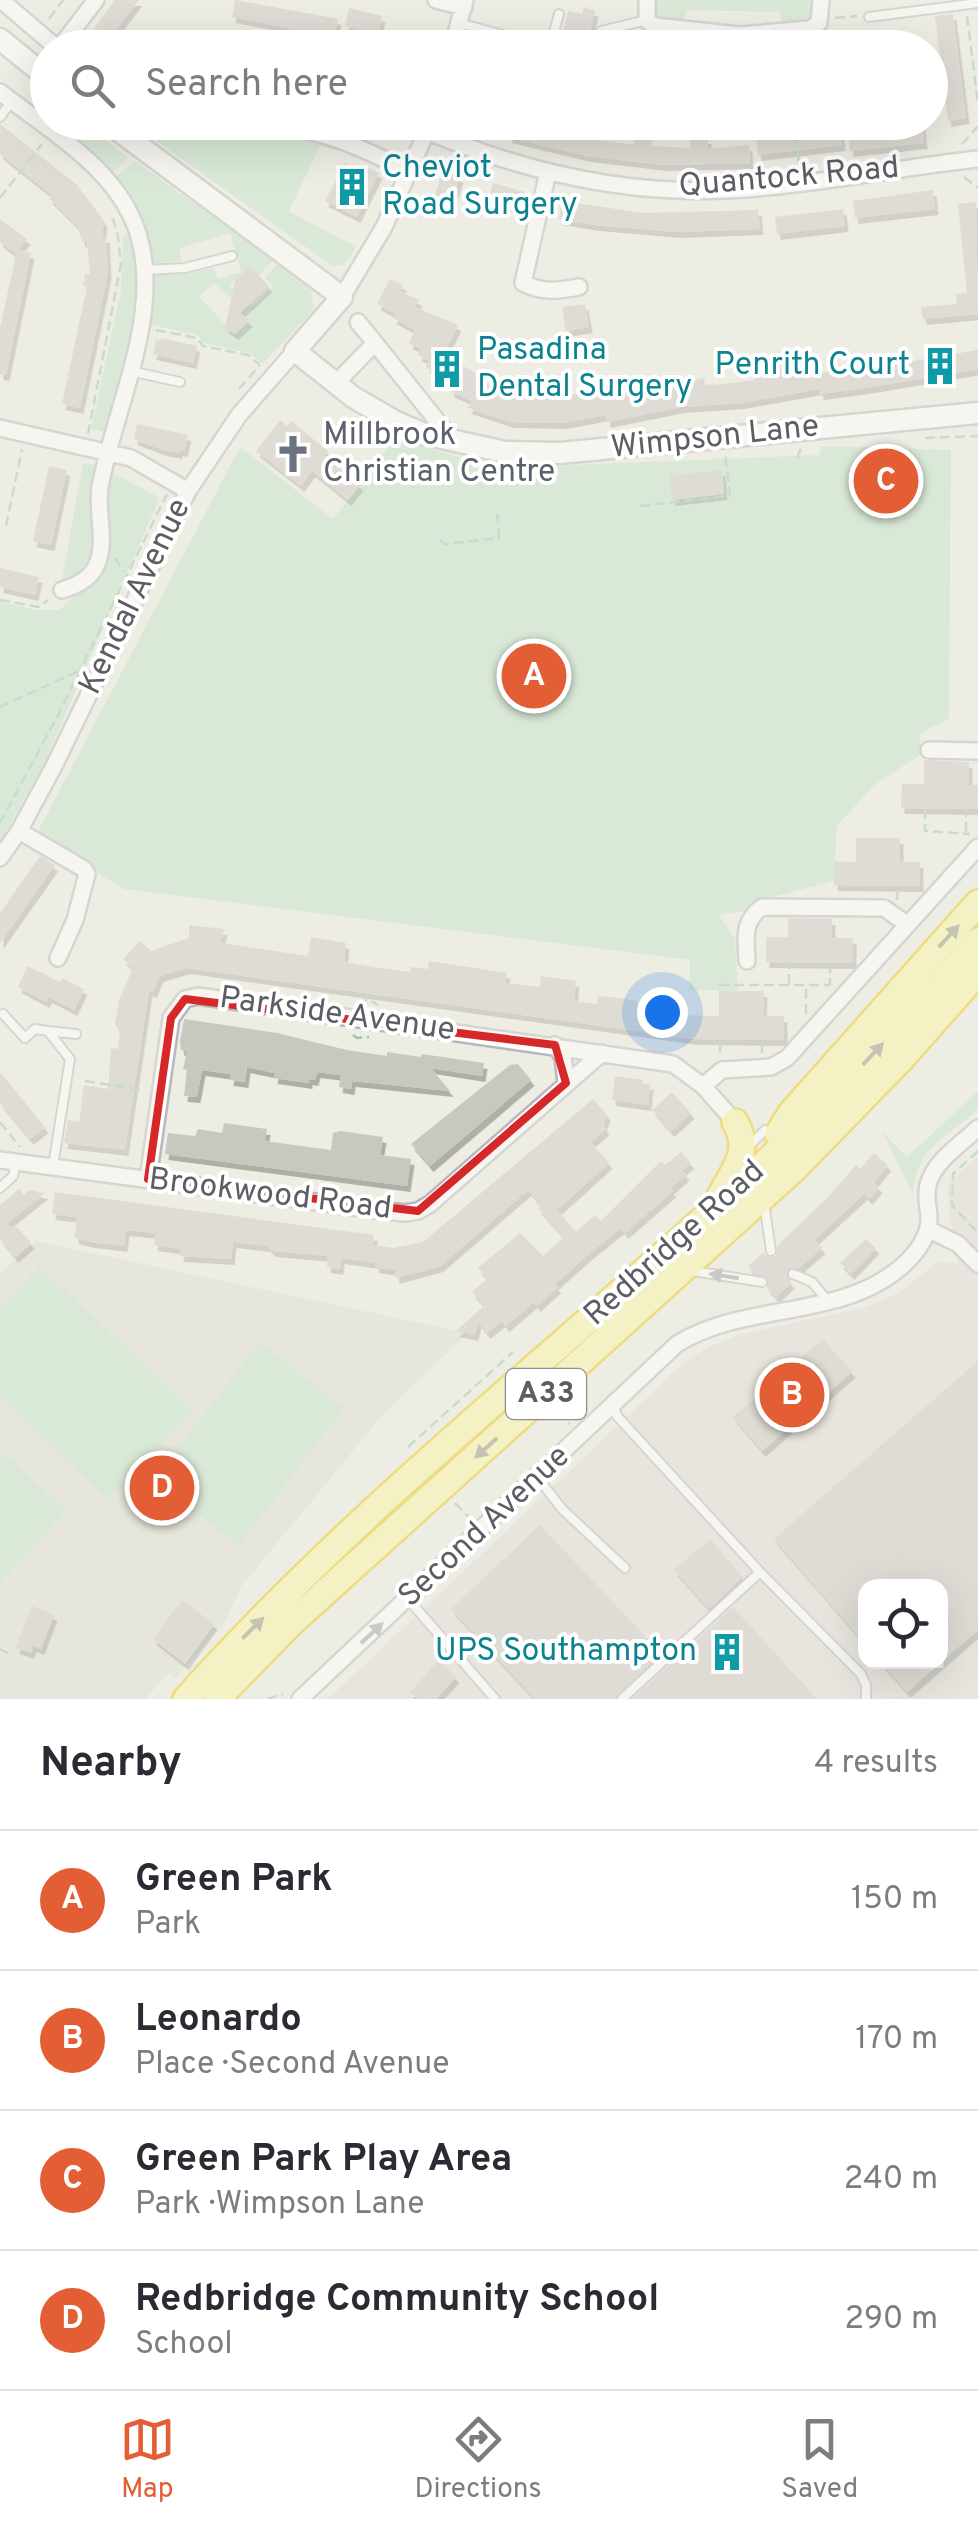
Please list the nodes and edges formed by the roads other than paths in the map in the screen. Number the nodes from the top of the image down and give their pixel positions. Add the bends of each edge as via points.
1 (1, 0) edge
2 (96, 0) edge
3 (436, 0) edge
4 (647, 0) edge
5 (821, 0) edge
6 (978, 2) edge
7 (463, 10) edge
8 (559, 14) dead end
9 (604, 17) dead end
10 (869, 17) road end
11 (647, 20) junction
12 (37, 30) edge
13 (72, 30) edge
14 (510, 30) edge
15 (555, 30) edge
16 (600, 30) edge
17 (604, 30) edge
18 (692, 30) edge
19 (796, 30) edge
20 (0, 40) edge
21 (30, 64) edge
22 (6, 97) edge
23 (30, 116) edge
24 (0, 117) edge
25 (61, 140) edge
26 (131, 140) edge
27 (340, 140) edge
28 (425, 140) edge
29 (457, 140) edge
30 (978, 159) edge
31 (411, 172) junction
32 (548, 172) junction
33 (232, 256) dead end
34 (144, 270) junction
35 (579, 287) dead end
36 (342, 296) junction
37 (358, 322) dead end
38 (375, 343) junction
39 (296, 352) junction
40 (130, 372) junction
41 (180, 382) dead end
42 (336, 383) junction
43 (978, 414) edge
44 (0, 428) edge
45 (452, 441) junction
46 (110, 452) junction
47 (188, 490) junction
48 (62, 590) road end
49 (929, 750) dead end
50 (978, 751) edge
51 (19, 831) junction
52 (978, 844) edge
53 (0, 858) edge
54 (978, 904) edge
55 (908, 924) junction
56 (978, 941) edge
57 (58, 958) dead end
58 (747, 960) dead end
59 (978, 972) edge
60 (978, 998) edge
61 (3, 1014) dead end
62 (48, 1031) junction
63 (76, 1034) dead end
64 (554, 1045) junction
65 (602, 1053) junction
66 (566, 1084) junction
67 (702, 1086) junction
68 (865, 1096) junction
69 (791, 1113) junction
70 (735, 1122) junction
71 (978, 1128) edge
72 (765, 1130) junction
73 (10, 1157) edge
74 (749, 1163) junction
75 (53, 1166) junction
76 (148, 1179) junction
77 (0, 1188) edge
78 (763, 1198) junction
79 (928, 1229) junction
80 (771, 1251) dead end
81 (978, 1264) edge
82 (686, 1270) junction
83 (793, 1274) dead end
84 (762, 1282) dead end
85 (827, 1300) junction
86 (613, 1404) junction
87 (538, 1478) junction
88 (625, 1568) dead end
89 (760, 1572) junction
90 (408, 1599) junction
91 (228, 1696) edge
92 (186, 1699) edge
93 (300, 1699) edge
94 (495, 1699) edge
95 (622, 1699) edge
96 (866, 1699) edge

1 - 12 street
2 - 13 street
3 - 7 street
4 - 11 street
5 - 19 street via 820,19
6 - 10 lane
7 - 14 lane
8 - 15 lane
9 - 16 lane
11 - 17 lane
11 - 18 street
20 - 21 street
22 - 23 street
22 - 24 lane
25 - 34 street via 101,171 132,216
26 - 36 street
27 - 31 street
28 - 31 street
29 - 32 street, Quantock Road
30 - 32 street, Quantock Road via 727,190 648,189
31 - 36 street
32 - 35 street via 523,283 553,292
33 - 34 lane
34 - 40 street via 146,300
36 - 39 street
37 - 38 street
38 - 42 street
38 - 45 street
39 - 42 street, Wimpson Lane
39 - 47 street, Kendal Avenue via 239,415
40 - 41 lane
40 - 46 street
42 - 45 street, Wimpson Lane via 385,416
43 - 45 street, Wimpson Lane via 533,454
44 - 46 street
46 - 47 street
46 - 48 street via 100,490 98,562 76,586
47 - 51 street, Kendal Avenue
49 - 50 street
51 - 53 street, Kendal Avenue
51 - 57 street via 87,874
52 - 55 street
69 -> 54 highway, A33
55 - 58 street via 884,908 762,907 746,926
55 - 67 street via 778,1065 729,1068
74 -> 56 highway, Redbridge Road / A33 via 850,1079
59 - 68 highway, Redbridge Road / A33
60 - 68 highway, A33 via 917,1058
61 - 62 lane via 25,1038 35,1029
62 - 63 lane
62 - 75 lane via 70,1059
64 - 65 street, Parkside Avenue
64 - 66 street via 563,1057
64 - 76 street, Parkside Avenue via 185,999 171,1018
65 - 66 street, Brookwood Road
65 - 67 street, Parkside Avenue via 673,1064
66 - 76 street, Brookwood Road via 418,1211
67 - 70 street, Parkside Avenue
68 - 78 highway, Redbridge Road / A33
69 - 72 highway
69 - 74 highway, A33
70 - 72 highway
70 - 74 highway
71 - 79 street via 948,1154 928,1184
72 - 74 lane
73 - 75 street, Brookwood Road
73 - 77 lane via 13,1176
92 -> 74 highway, Redbridge Road / A33 via 345,1539 710,1213
75 - 76 street, Brookwood Road
78 - 80 lane
78 - 82 highway, Redbridge Road / A33
79 - 81 street
79 - 85 street, Second Avenue via 899,1268
84 -> 82 lane
82 -> 91 highway, Redbridge Road / A33 via 271,1642
83 - 85 lane via 812,1282
85 - 86 street, Second Avenue via 701,1329
86 - 87 street, Second Avenue
86 - 89 lane
87 - 88 lane
87 - 90 street, Second Avenue
89 - 95 lane
89 - 96 lane via 861,1674
93 -> 90 street, Second Avenue
90 - 94 lane

